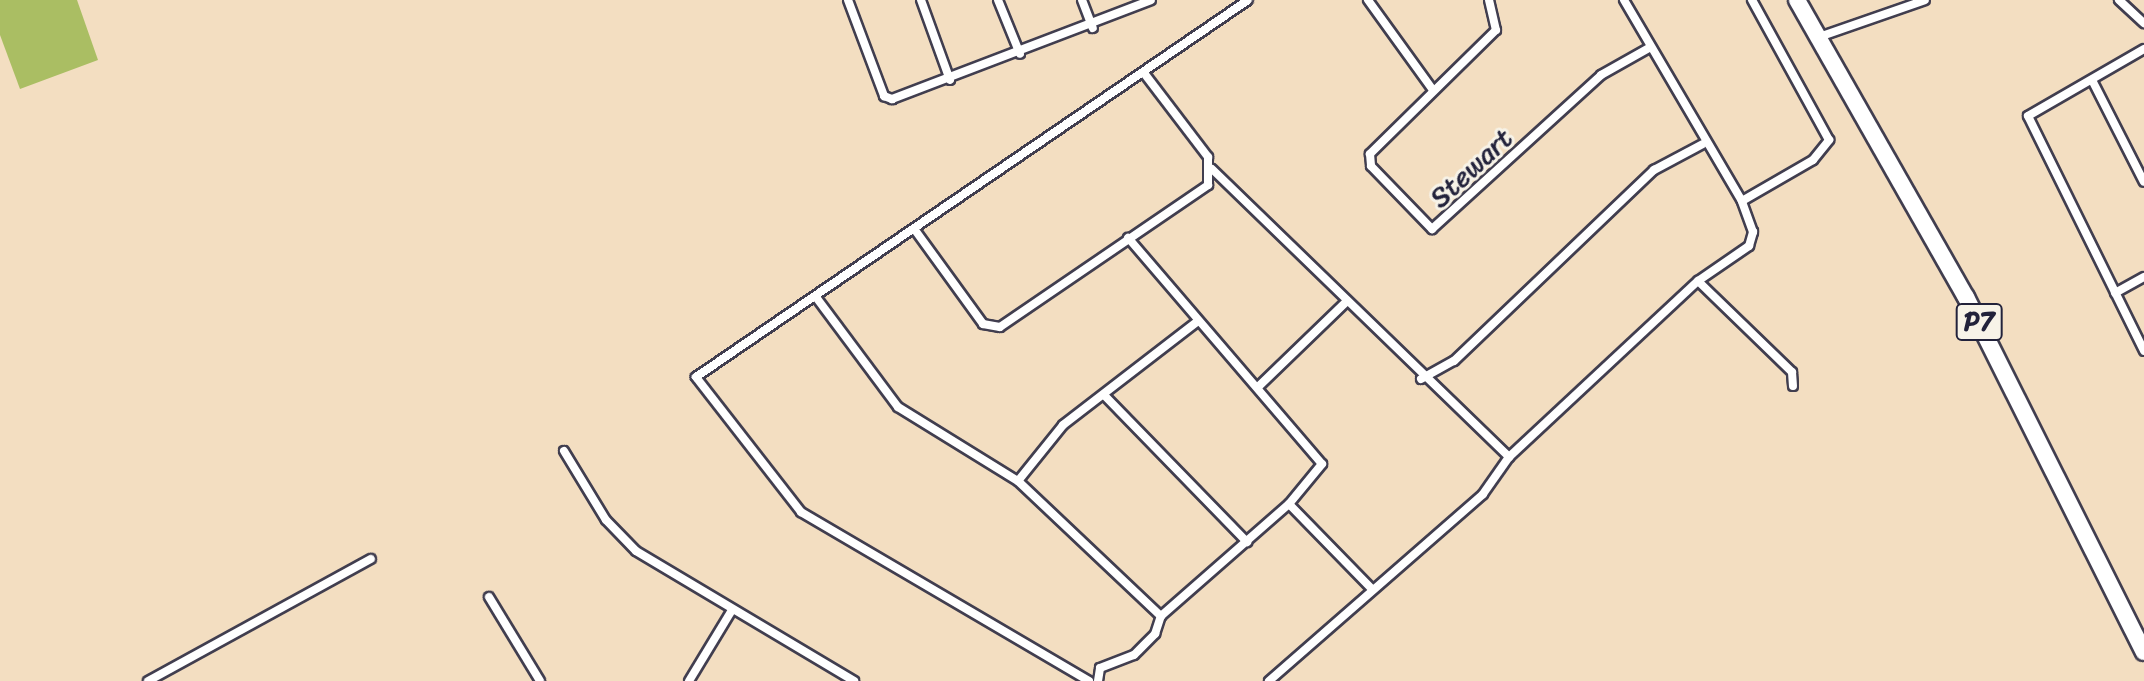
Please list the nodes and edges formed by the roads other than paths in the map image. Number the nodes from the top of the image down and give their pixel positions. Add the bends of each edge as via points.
1 (848, 0) edge
2 (921, 0) edge
3 (998, 0) edge
4 (1082, 0) edge
5 (1151, 0) edge
6 (1248, 0) edge
7 (1368, 0) edge
8 (1489, 0) edge
9 (1624, 0) edge
10 (1752, 0) edge
11 (1797, 0) edge
12 (1925, 0) edge
13 (2119, 0) edge
14 (2144, 23) edge
15 (1093, 28) junction
16 (1819, 37) junction
17 (1649, 48) junction
18 (2144, 49) edge
19 (1020, 54) junction
20 (1144, 73) junction
21 (950, 80) junction
22 (2092, 80) junction
23 (1433, 90) junction
24 (1703, 144) junction
25 (1212, 169) junction
26 (2144, 182) edge
27 (1742, 201) junction
28 (915, 230) junction
29 (1128, 238) junction
30 (2144, 277) edge
31 (1698, 281) junction
32 (2115, 293) junction
33 (816, 297) junction
34 (1346, 302) junction
35 (1198, 321) junction
36 (2144, 351) edge
37 (1421, 379) junction
38 (1793, 386) dead end
39 (1258, 387) junction
40 (1105, 396) junction
41 (564, 451) dead end
42 (1509, 457) junction
43 (1018, 481) junction
44 (1289, 504) junction
45 (1247, 542) junction
46 (371, 559) dead end
47 (1371, 588) junction
48 (489, 597) dead end
49 (732, 610) junction
50 (1161, 616) junction
51 (2144, 652) edge
52 (172, 671) junction
53 (148, 681) edge
54 (177, 681) edge
55 (540, 681) edge
56 (689, 681) edge
57 (854, 681) edge
58 (1089, 681) edge
59 (1098, 681) edge
60 (1269, 681) edge

1 - 21 street via 884,96
2 - 21 street
3 - 19 street
4 - 15 street
5 - 15 street
6 - 20 street
7 - 23 street
8 - 23 street via 1496,30
9 - 17 street
10 - 27 street via 1829,140 1813,160
11 - 16 highway, P7
12 - 16 street
13 - 14 street
15 - 19 street
16 - 51 highway, P7 via 1966,297
17 - 23 street, Stewart via 1601,75 1432,229 1371,166 1370,154
17 - 24 street
18 - 22 street
19 - 21 street
20 - 25 street
20 - 28 street
22 - 26 street
22 - 32 street via 2028,116
24 - 27 street
24 - 37 street via 1654,170 1454,361
25 - 29 street via 1208,185
25 - 34 street
27 - 31 street via 1754,239
28 - 29 street via 992,327
28 - 33 street
29 - 35 street
30 - 32 street
31 - 38 street via 1792,372
31 - 42 street
32 - 36 street
33 - 43 street via 898,407
33 - 58 street via 696,377 801,512
34 - 37 street
34 - 39 street
35 - 39 street
35 - 40 street
37 - 42 street
39 - 44 street via 1322,464
40 - 43 street via 1063,425
40 - 45 street
41 - 49 street via 606,520 636,551
42 - 47 street via 1483,494
43 - 50 street
44 - 45 street
44 - 47 street
45 - 50 street
46 - 52 street
47 - 60 street
48 - 55 street
49 - 56 street
49 - 57 street
50 - 59 street via 1134,655 1100,668
52 - 53 street
52 - 54 street

